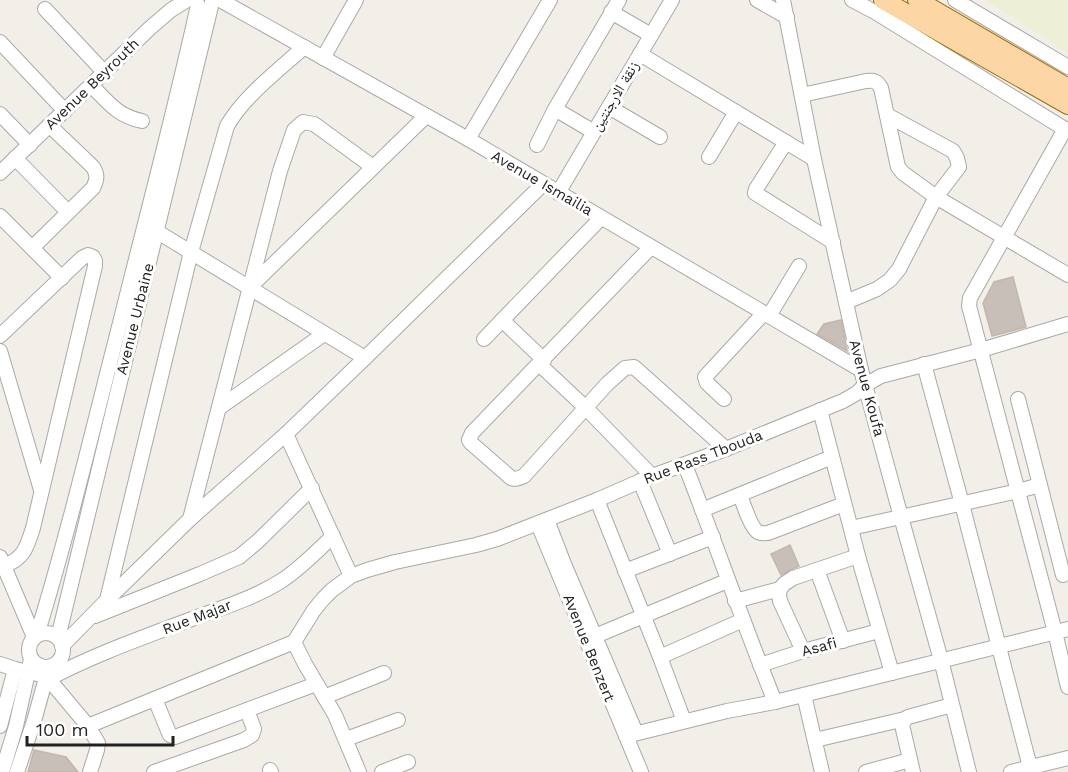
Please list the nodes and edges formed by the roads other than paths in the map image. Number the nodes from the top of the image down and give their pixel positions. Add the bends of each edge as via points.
1 (356, 0) edge
2 (550, 0) edge
3 (672, 0) edge
4 (757, 0) edge
5 (783, 0) edge
6 (852, 0) edge
7 (883, 0) edge
8 (917, 0) edge
9 (955, 0) edge
10 (215, 1) edge
11 (193, 2) edge
12 (615, 6) edge
13 (45, 9) dead end
14 (787, 17) junction
15 (651, 35) junction
16 (0, 42) edge
17 (304, 48) junction
18 (640, 54) junction
19 (323, 58) junction
20 (1068, 67) edge
21 (104, 72) junction
22 (91, 85) junction
23 (1068, 88) edge
24 (802, 95) junction
25 (1068, 105) edge
26 (609, 107) junction
27 (555, 109) junction
28 (65, 111) junction
29 (736, 112) junction
30 (0, 114) edge
31 (887, 115) junction
32 (426, 116) junction
33 (142, 121) dead end
34 (49, 125) junction
35 (1067, 130) edge
36 (594, 132) junction
37 (660, 136) dead end
38 (468, 139) junction
39 (786, 142) junction
40 (30, 144) junction
41 (537, 145) dead end
42 (709, 157) dead end
43 (15, 158) junction
44 (814, 159) junction
45 (373, 166) junction
46 (0, 173) edge
47 (543, 184) junction
48 (558, 193) junction
49 (936, 197) junction
50 (68, 212) junction
51 (0, 216) edge
52 (601, 218) junction
53 (156, 231) junction
54 (1004, 238) junction
55 (833, 242) junction
56 (651, 247) junction
57 (32, 248) junction
58 (191, 252) junction
59 (800, 266) dead end
60 (1067, 273) edge
61 (62, 278) junction
62 (250, 288) junction
63 (846, 302) junction
64 (767, 314) junction
65 (502, 320) junction
66 (1068, 324) edge
67 (324, 334) junction
68 (0, 336) edge
69 (484, 339) dead end
70 (981, 350) junction
71 (0, 351) edge
72 (365, 358) junction
73 (542, 362) junction
74 (924, 364) junction
75 (861, 370) junction
76 (866, 385) junction
77 (724, 399) dead end
78 (1018, 399) dead end
79 (219, 408) junction
80 (586, 408) junction
81 (820, 410) junction
82 (286, 434) junction
83 (726, 449) junction
84 (832, 457) junction
85 (685, 465) junction
86 (646, 479) junction
87 (1040, 485) junction
88 (312, 488) junction
89 (41, 491) junction
90 (1018, 491) junction
91 (740, 495) junction
92 (597, 500) junction
93 (844, 504) junction
94 (962, 504) junction
95 (702, 510) junction
96 (901, 516) junction
97 (190, 519) junction
98 (542, 522) junction
99 (851, 528) junction
100 (333, 536) junction
101 (713, 537) junction
102 (670, 554) junction
103 (858, 556) junction
104 (2, 561) edge
105 (817, 570) junction
106 (625, 571) junction
107 (1063, 575) dead end
108 (351, 576) junction
109 (727, 581) junction
110 (780, 589) junction
111 (107, 600) junction
112 (735, 601) junction
113 (643, 617) junction
114 (90, 618) junction
115 (743, 620) junction
116 (879, 631) junction
117 (1062, 631) edge
118 (35, 636) junction
119 (590, 638) junction
120 (843, 640) junction
121 (60, 642) junction
122 (294, 642) junction
123 (999, 646) junction
124 (803, 651) junction
125 (660, 657) junction
126 (941, 660) junction
127 (0, 664) edge
128 (760, 665) junction
129 (25, 667) junction
130 (892, 673) junction
131 (48, 674) junction
132 (384, 674) dead end
133 (316, 684) junction
134 (1068, 687) edge
135 (804, 694) junction
136 (324, 697) junction
137 (155, 699) junction
138 (775, 702) junction
139 (952, 705) junction
140 (247, 710) junction
141 (904, 719) junction
142 (398, 720) dead end
143 (684, 721) junction
144 (1, 722) edge
145 (88, 726) junction
146 (631, 735) junction
147 (346, 740) junction
148 (815, 740) junction
149 (1067, 760) edge
150 (408, 762) dead end
151 (912, 766) edge
152 (1038, 768) edge
153 (2, 772) edge
154 (17, 772) edge
155 (90, 772) edge
156 (154, 772) edge
157 (359, 772) edge
158 (382, 772) edge
159 (641, 772) edge
160 (822, 772) edge
161 (866, 772) edge
162 (969, 772) edge
163 (1011, 772) edge

1 - 19 street
2 - 38 street
3 - 15 street, زنقة الارجنتين
4 - 14 street
5 - 14 street, Avenue Koufa
6 - 35 street
7 - 25 main road
8 - 23 main road
9 - 20 street
10 - 11 street via 206,6
10 - 17 street, Avenue Ismailia
10 - 53 street, Avenue Urbaine
11 - 21 street, Avenue Beyrouth via 171,10
11 - 118 street, Avenue Urbaine via 167,137 64,542
12 - 15 street
12 - 27 street
13 - 21 street
14 - 24 street, Avenue Koufa
15 - 18 street, زنقة الارجنتين
16 - 28 street
17 - 19 street, Avenue Ismailia
17 - 58 street via 233,115
18 - 26 street, زنقة الارجنتين
18 - 29 street
19 - 32 street, Avenue Ismailia
21 - 22 street, Avenue Beyrouth
22 - 28 street, Avenue Beyrouth
22 - 33 street via 120,113
24 - 31 street via 873,80 881,88
24 - 44 street, Avenue Koufa
26 - 36 street, زنقة الارجنتين
26 - 37 street
27 - 36 street
27 - 41 street
28 - 34 street, Avenue Beyrouth
29 - 39 street
29 - 42 street
30 - 40 street
31 - 49 street via 898,166
31 - 49 street via 953,151 959,166
32 - 38 street, Avenue Ismailia
32 - 45 street
34 - 40 street, Avenue Beyrouth
34 - 50 street via 93,167 97,179
35 - 54 street
36 - 48 street, زنقة الارجنتين
38 - 47 street, Avenue Ismailia
39 - 44 street
39 - 55 street via 755,193
40 - 43 street, Avenue Beyrouth
43 - 46 street, Avenue Beyrouth
43 - 50 street
44 - 55 street, Avenue Koufa
45 - 62 street
45 - 62 street via 314,124 298,125 280,171
47 - 48 street, Avenue Ismailia
47 - 72 street
48 - 52 street, Avenue Ismailia
49 - 54 street
49 - 63 street via 890,280
50 - 57 street
51 - 57 street
52 - 56 street, Avenue Ismailia
52 - 65 street
53 - 58 street
53 - 121 street, Avenue Urbaine
54 - 60 street
54 - 70 street via 970,298
55 - 63 street, Avenue Koufa
56 - 64 street, Avenue Ismailia
56 - 73 street
57 - 61 street
58 - 62 street
58 - 111 street
59 - 64 street
61 - 68 street
61 - 89 street via 85,256 93,257 95,266
62 - 67 street
62 - 79 street
63 - 75 street, Avenue Koufa
64 - 75 street, Avenue Ismailia
64 - 77 street via 705,377
65 - 69 street
65 - 73 street
66 - 70 street, Rue Rass Tbouda
67 - 72 street
67 - 79 street
70 - 74 street, Rue Rass Tbouda
70 - 90 street
71 - 89 street
72 - 82 street
73 - 80 street
73 - 80 street via 472,433 471,443 510,478 520,478
74 - 76 street, Rue Rass Tbouda via 881,376
74 - 94 street
75 - 76 street, Avenue Koufa
76 - 81 street, Rue Rass Tbouda via 851,397
76 - 96 street, Avenue Koufa
78 - 87 street
79 - 97 street
80 - 83 street via 625,368 634,368
80 - 86 street
81 - 83 street, Rue Rass Tbouda
81 - 84 street
82 - 88 street
82 - 97 street
83 - 85 street, Rue Rass Tbouda
84 - 91 street
84 - 93 street
85 - 86 street, Rue Rass Tbouda
85 - 95 street
86 - 92 street, Rue Rass Tbouda
86 - 102 street
87 - 90 street
87 - 107 street
88 - 100 street
88 - 114 street via 238,557
89 - 104 street via 25,550 16,560
90 - 94 street
90 - 117 street
91 - 93 street via 753,526 761,534
91 - 95 street
92 - 98 street, Rue Rass Tbouda
92 - 106 street
93 - 99 street
94 - 96 street
94 - 123 street
95 - 101 street
96 - 99 street
96 - 126 street, Avenue Koufa
97 - 111 street
98 - 108 street, Rue Rass Tbouda via 497,540 395,562
98 - 119 street, Avenue Benzert
99 - 103 street
100 - 108 street
100 - 131 street, Rue Majar via 296,570 257,594
101 - 102 street
101 - 109 street
102 - 106 street
103 - 105 street
103 - 116 street
104 - 118 street
105 - 110 street via 793,578
105 - 120 street
106 - 113 street
108 - 122 street via 323,599
109 - 112 street
109 - 113 street
110 - 112 street
110 - 124 street via 780,601
111 - 114 street
112 - 115 street
113 - 119 street
113 - 125 street
114 - 121 street
115 - 125 street
115 - 128 street
116 - 120 street, Asafi
116 - 130 street
117 - 123 street
117 - 134 street
118 - 121 street via 48,633
118 - 129 street, Avenue Urbaine
119 - 146 street, Avenue Benzert
120 - 124 street, Asafi
121 - 131 street via 62,655
122 - 133 street
122 - 137 street
123 - 126 street
123 - 152 street
124 - 128 street, Asafi
125 - 143 street
126 - 130 street
126 - 139 street, Avenue Koufa
127 - 129 street
128 - 138 street
129 - 131 street via 39,666
129 - 144 street
129 - 153 street via 13,736
130 - 135 street
131 - 145 street
131 - 154 street
132 - 136 street
133 - 136 street
133 - 140 street
135 - 138 street
135 - 148 street
136 - 147 street
137 - 140 street via 172,737
137 - 145 street
138 - 143 street
139 - 141 street
139 - 162 street, Avenue Koufa
140 - 156 street via 254,729 252,735
141 - 148 street
141 - 151 street
142 - 147 street
143 - 146 street
145 - 155 street via 98,746
146 - 159 street, Avenue Benzert
147 - 157 street
148 - 160 street
149 - 152 street
150 - 158 street
151 - 161 street
152 - 163 street

